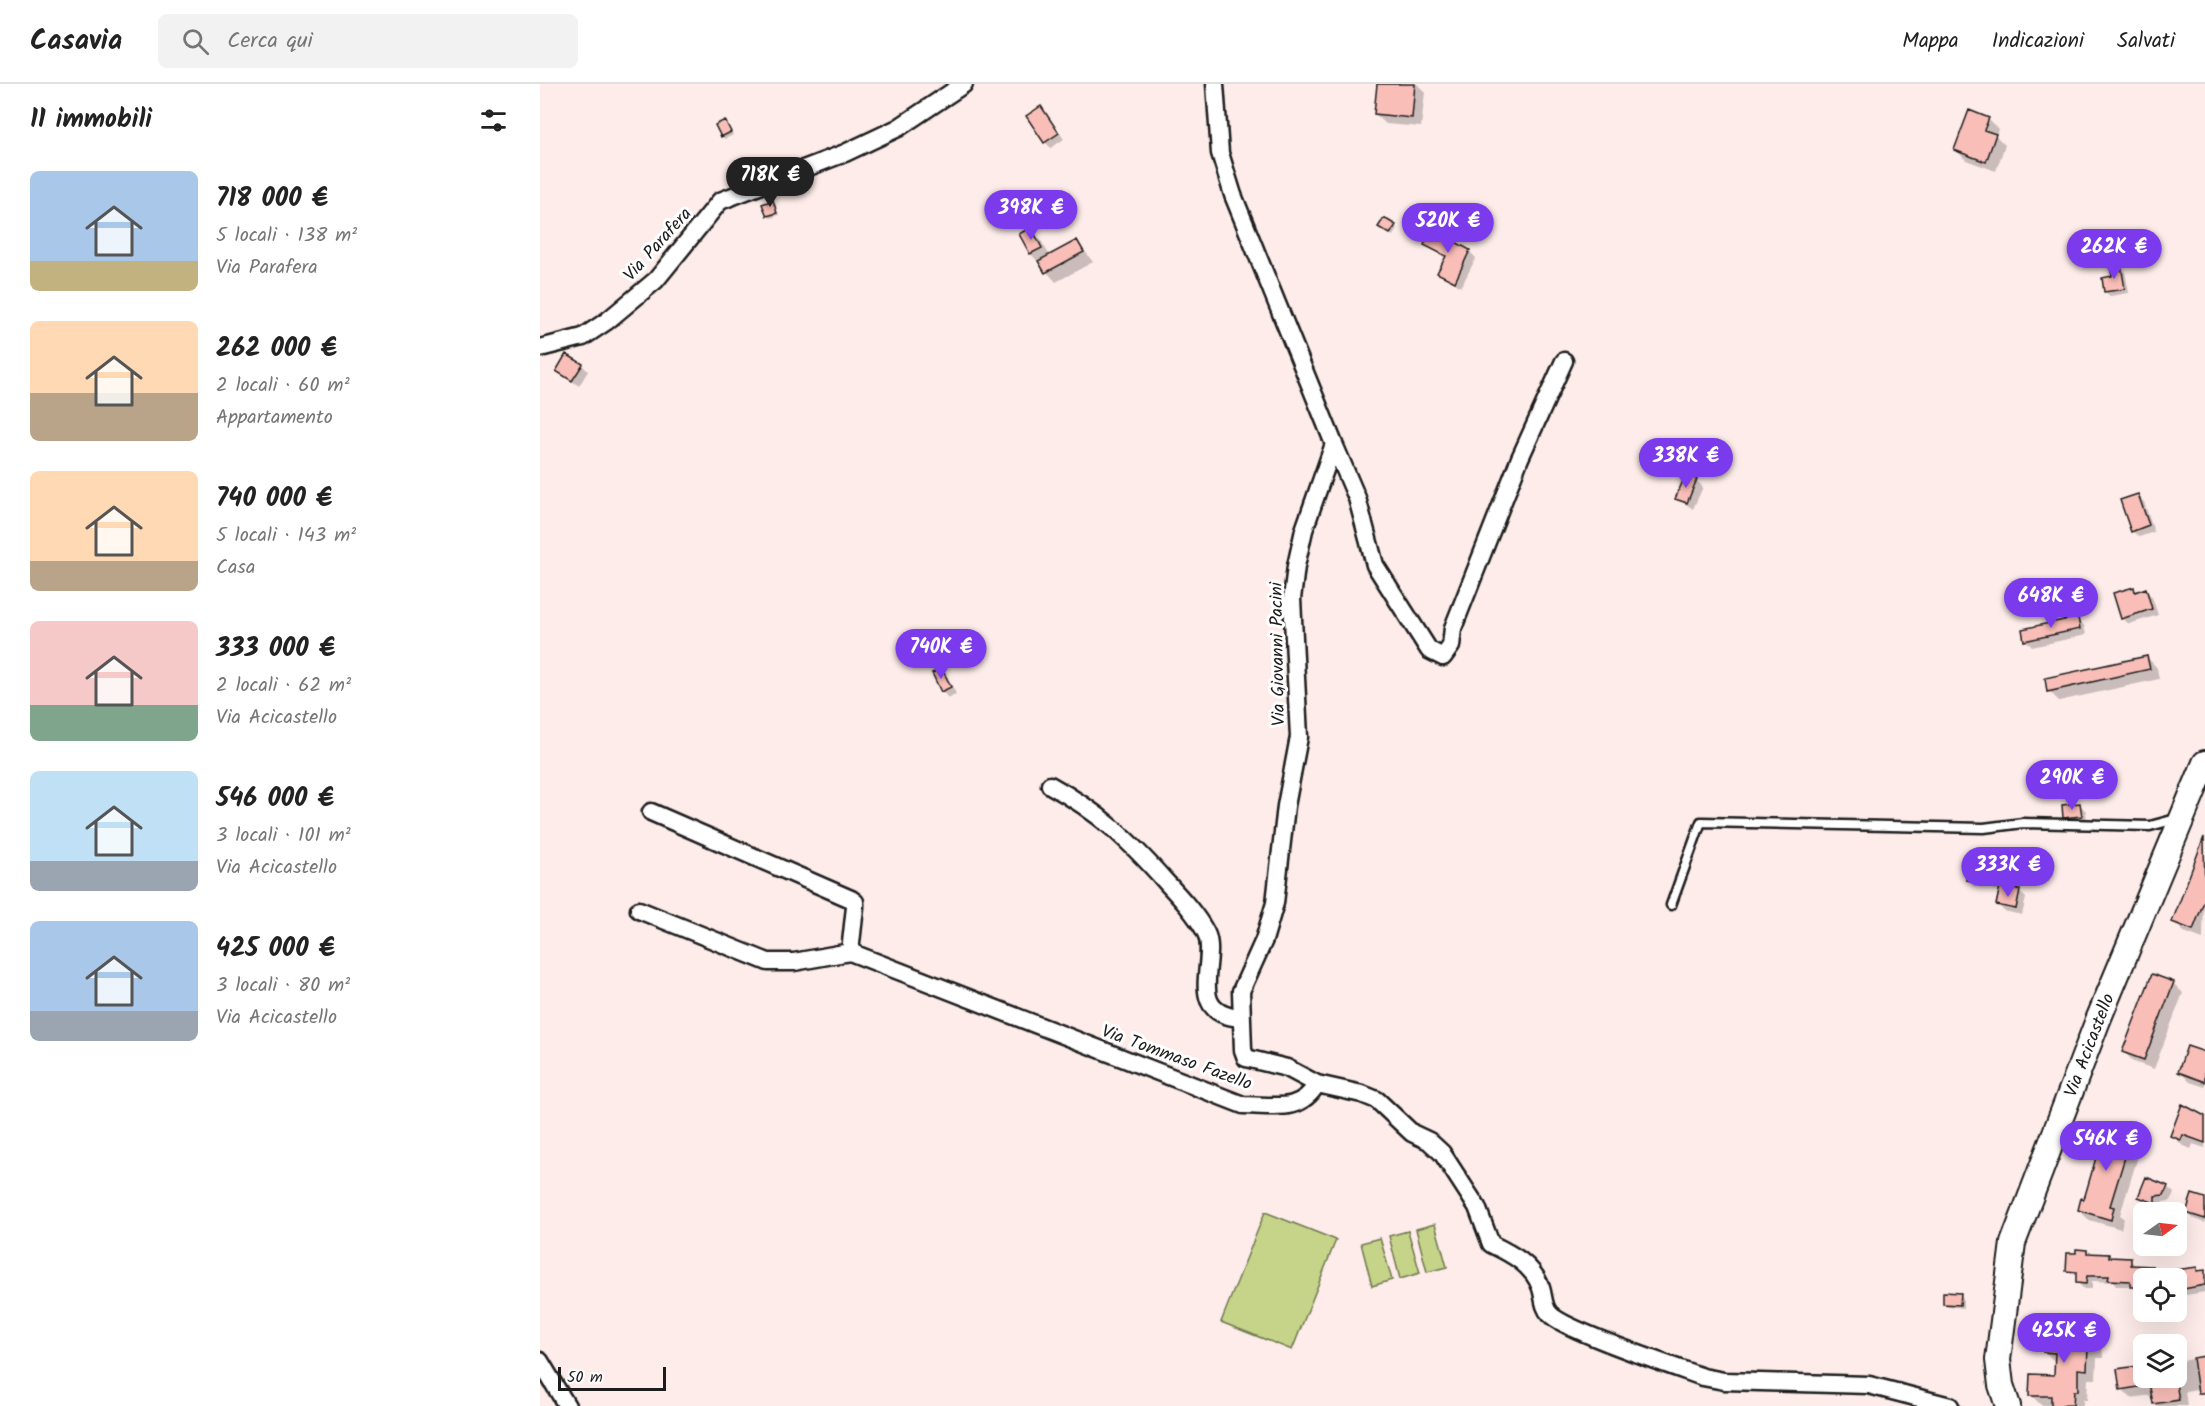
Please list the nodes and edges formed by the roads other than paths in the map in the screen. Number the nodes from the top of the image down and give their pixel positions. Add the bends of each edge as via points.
1 (964, 84) edge
2 (1215, 84) edge
3 (540, 348) edge
4 (1564, 362) dead end
5 (1334, 444) junction
6 (2205, 763) edge
7 (1050, 785) dead end
8 (651, 812) dead end
9 (2182, 818) junction
10 (1671, 904) dead end
11 (639, 910) dead end
12 (850, 952) junction
13 (1240, 1018) junction
14 (1317, 1084) junction
15 (540, 1361) edge
16 (567, 1406) edge
17 (1950, 1406) edge
18 (2008, 1406) edge

1 - 3 street, Via Parafera via 898,128 845,153 720,201 656,280 607,321 583,337
2 - 5 street via 1220,153 1233,195
4 - 5 street via 1520,458 1453,628 1451,646 1443,657 1429,651 1375,565 1357,498
5 - 13 street, Via Giovanni Pacini via 1307,519 1296,566 1292,599 1299,737 1275,903 1242,991
6 - 9 main road, Via Acicastello
7 - 13 street via 1116,828 1181,899 1210,946 1206,986 1210,1001 1223,1014
8 - 12 street via 851,899 855,907
9 - 10 lane via 2150,826 2023,823 1984,828 1701,822
9 - 18 main road, Via Acicastello via 2098,1020 2013,1243 1998,1360
11 - 12 street via 768,962 794,962
12 - 14 street, Via Tommaso Fazello via 1243,1105 1295,1106 1309,1097
13 - 14 street, Via Giovanni Pacini via 1246,1058 1287,1068
14 - 17 street via 1377,1100 1412,1133 1429,1141 1477,1207 1491,1244 1522,1260 1541,1288 1550,1315 1572,1327 1724,1382 1869,1385
15 - 16 street

